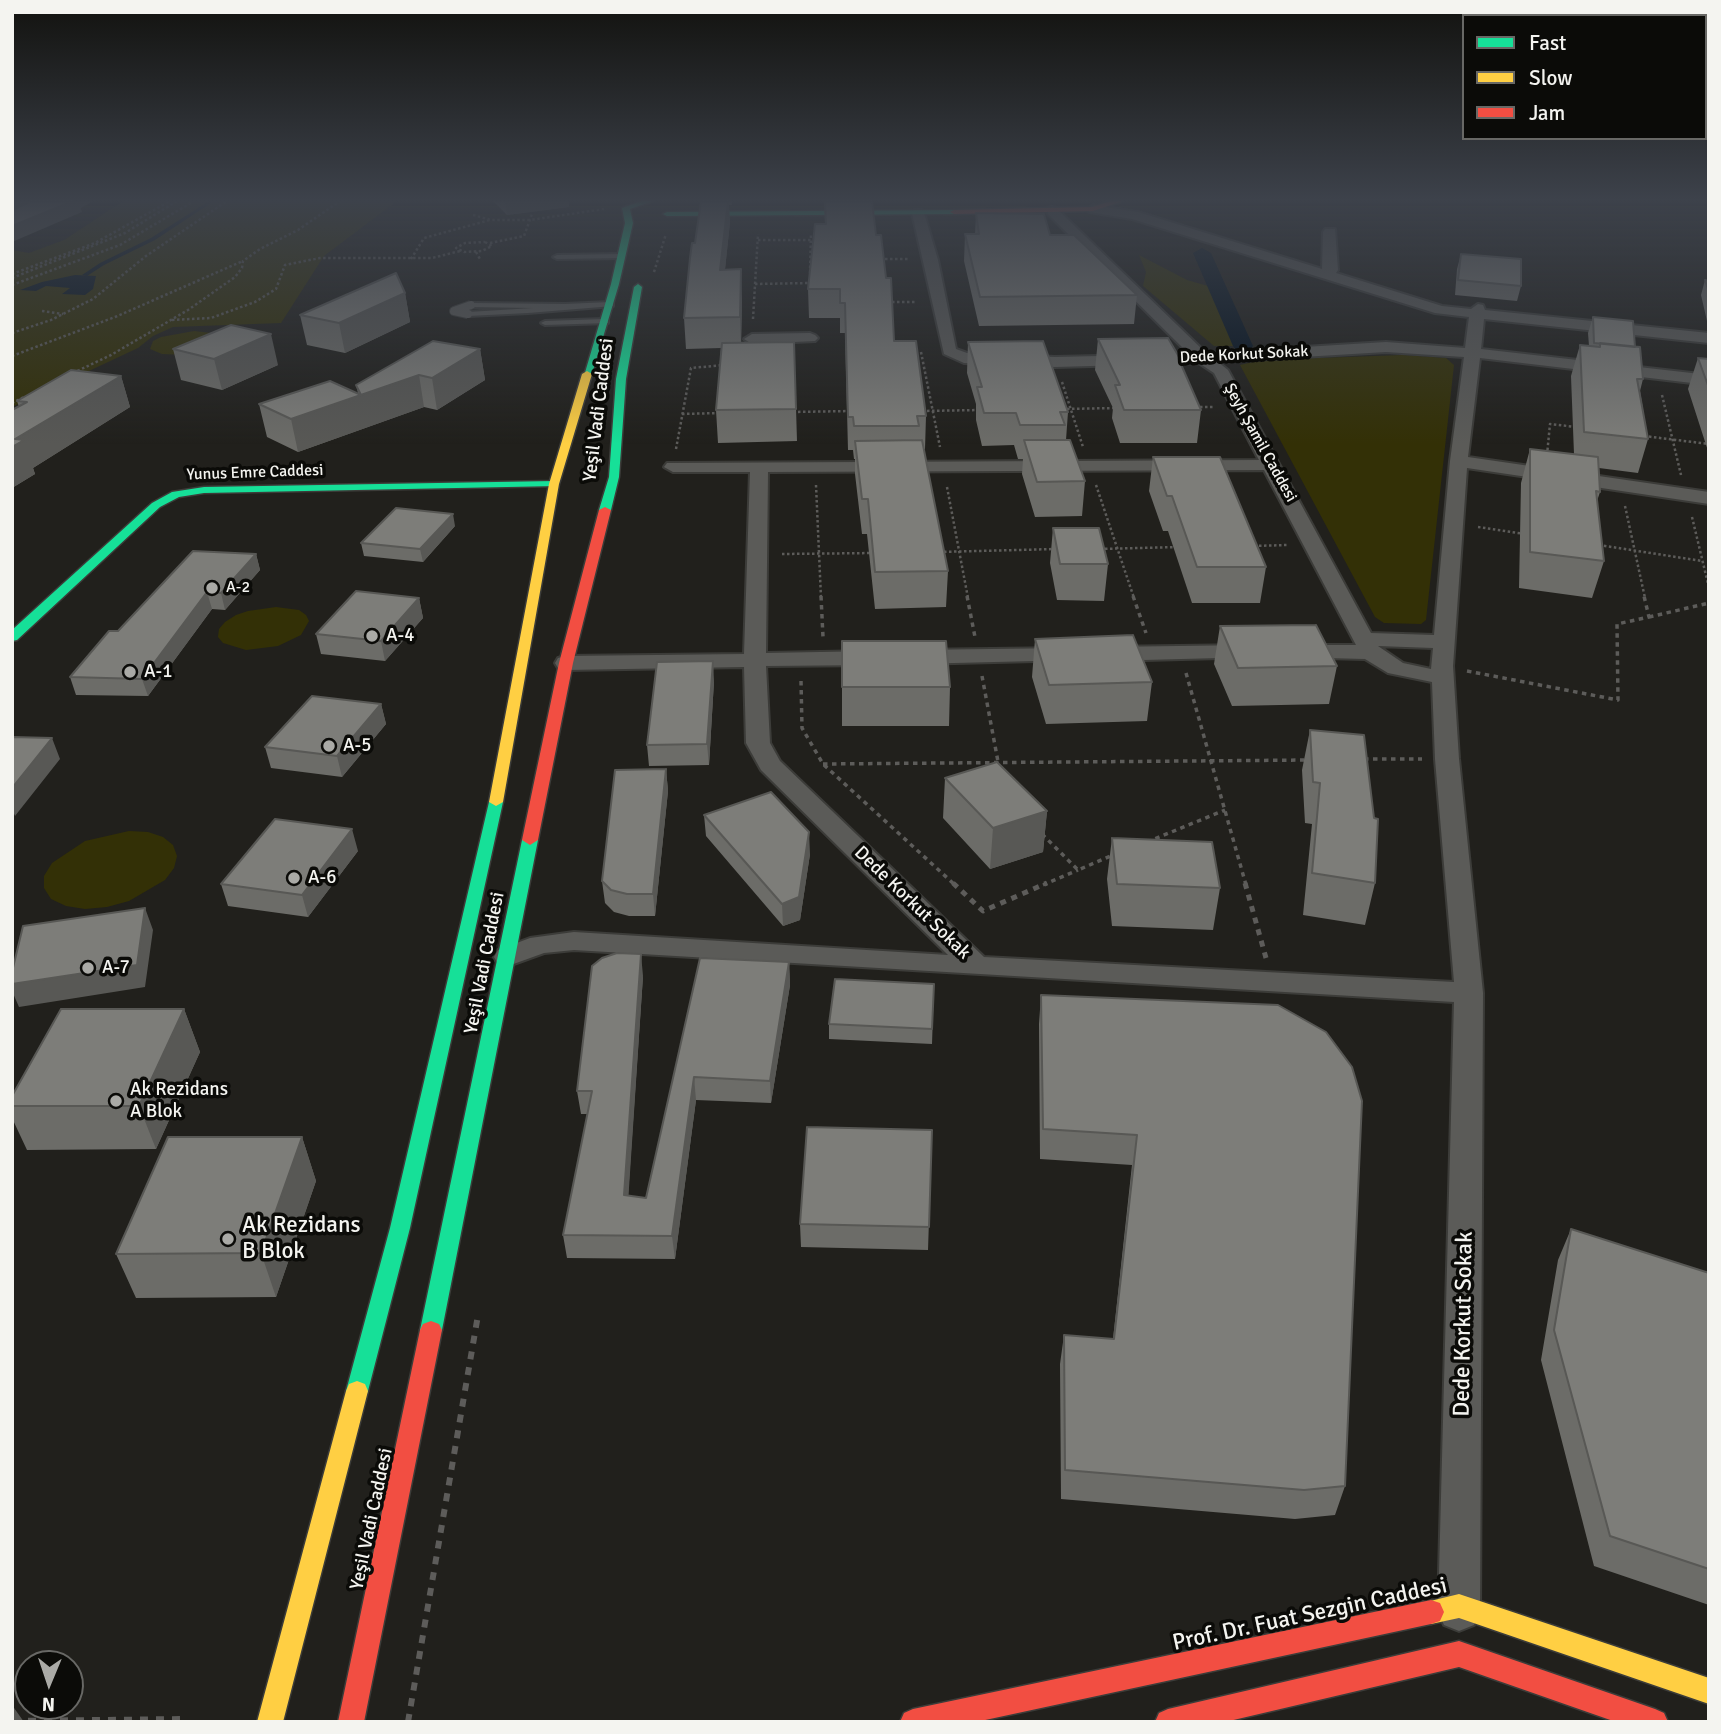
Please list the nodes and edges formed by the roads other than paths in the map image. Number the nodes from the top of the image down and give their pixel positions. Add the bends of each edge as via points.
1 (615, 282) edge
2 (644, 282) edge
3 (935, 282) edge
4 (1124, 282) edge
5 (1356, 282) edge
6 (610, 304) junction
7 (563, 306) junction
8 (530, 308) dead end
9 (469, 310) dead end
10 (1478, 311) junction
11 (606, 321) junction
12 (545, 323) dead end
13 (1709, 332) edge
14 (810, 338) road end
15 (1709, 338) edge
16 (752, 339) road end
17 (1473, 353) junction
18 (1202, 358) junction
19 (1709, 380) edge
20 (1459, 461) junction
21 (1272, 465) junction
22 (673, 467) road end
23 (759, 467) junction
24 (574, 471) dead end
25 (610, 478) junction
26 (558, 487) junction
27 (593, 495) dead end
28 (1709, 498) edge
29 (12, 637) edge
30 (1443, 641) junction
31 (1367, 645) junction
32 (755, 660) junction
33 (566, 663) junction
34 (1443, 672) junction
35 (519, 903) junction
36 (574, 941) junction
37 (508, 957) junction
38 (976, 966) junction
39 (1469, 993) junction
40 (1459, 1606) junction
41 (1459, 1654) junction
42 (1709, 1691) edge
43 (270, 1722) edge
44 (351, 1722) edge
45 (913, 1722) edge
46 (1168, 1722) edge
47 (1655, 1722) edge

1 - 6 main road, Yeşil Vadi Caddesi
2 - 25 main road, Yeşil Vadi Caddesi via 621,379
3 - 18 street, Dede Korkut Sokak via 949,351 964,358 1055,362
4 - 18 street, Şeyh Şamil Caddesi
5 - 10 street via 1440,310
6 - 7 lane
6 - 11 main road, Yeşil Vadi Caddesi
7 - 8 lane
7 - 9 lane
10 - 13 street
10 - 15 street
10 - 17 street
11 - 12 lane
11 - 26 main road, Yeşil Vadi Caddesi
14 - 16 street
17 - 18 street, Dede Korkut Sokak via 1386,347
17 - 19 street, Dede Korkut Sokak
17 - 20 street, Dede Korkut Sokak
18 - 21 street, Şeyh Şamil Caddesi via 1220,370
20 - 28 street
20 - 30 street, Dede Korkut Sokak
21 - 23 street
21 - 31 street, Şeyh Şamil Caddesi
22 - 23 street
23 - 32 street, Dede Korkut Sokak
24 - 26 main road
25 - 27 main road
25 - 33 main road, Yeşil Vadi Caddesi
26 - 29 main road, Yunus Emre Caddesi via 176,494 149,511
26 - 43 main road, Yeşil Vadi Caddesi via 489,836 403,1214
30 - 31 street
30 - 34 street, Dede Korkut Sokak
31 - 32 street
31 - 34 street via 1396,668
32 - 33 street
32 - 38 street, Dede Korkut Sokak via 758,743 770,765
33 - 35 main road, Yeşil Vadi Caddesi
34 - 39 street, Dede Korkut Sokak
35 - 36 street via 543,930
35 - 37 main road, Yeşil Vadi Caddesi
36 - 37 street via 540,944
36 - 38 street
37 - 44 main road, Yeşil Vadi Caddesi
38 - 39 street, Dede Korkut Sokak
39 - 40 street, Dede Korkut Sokak
40 - 41 street, Dede Korkut Sokak
40 - 42 main road, Prof. Dr. Fuat Sezgin Caddesi
40 - 45 main road, Prof. Dr. Fuat Sezgin Caddesi
41 - 46 main road
41 - 47 main road

